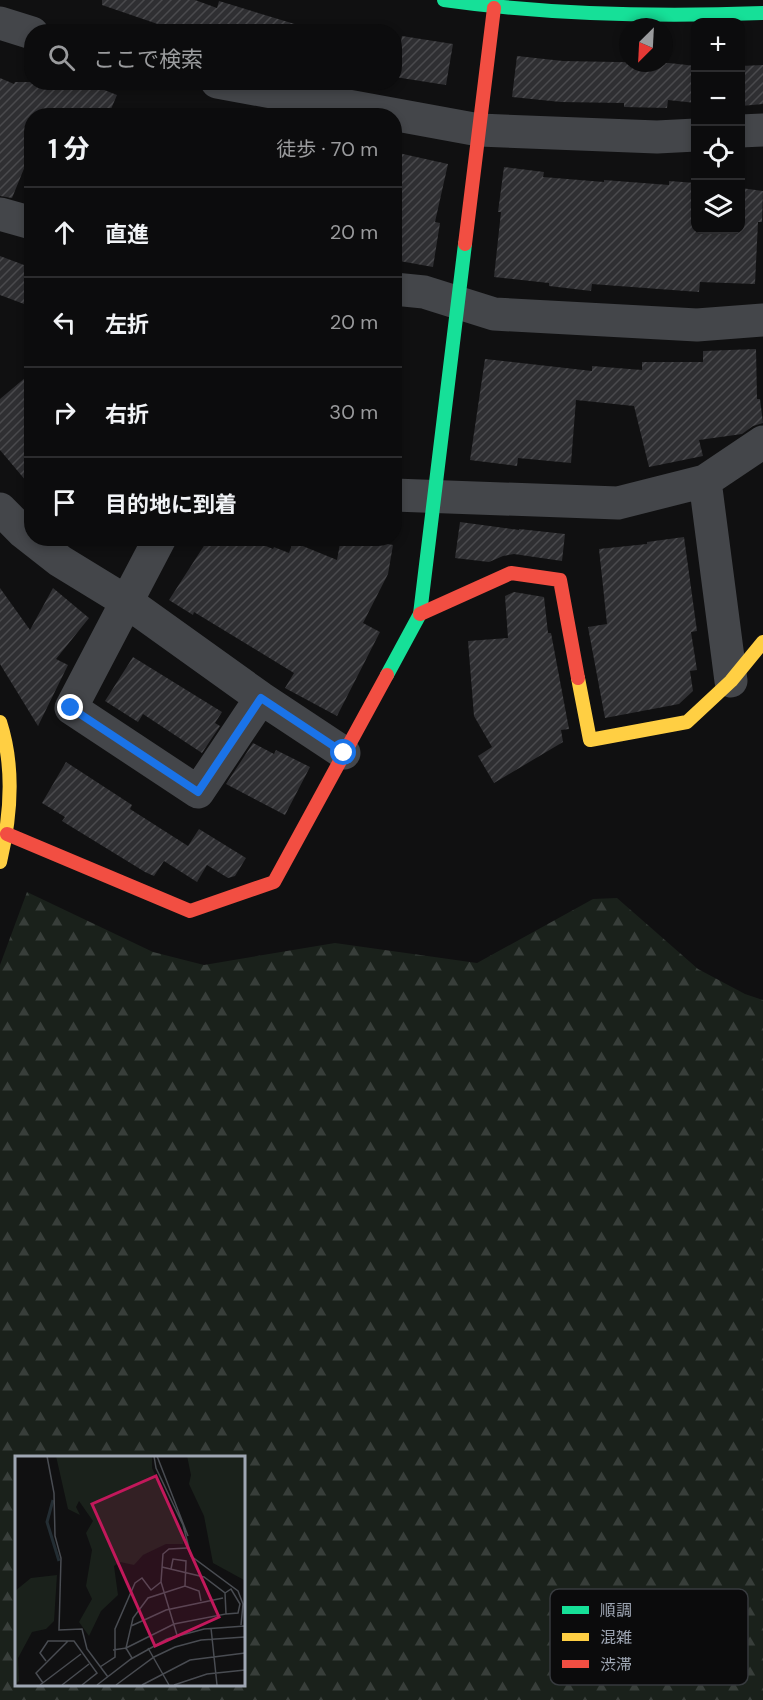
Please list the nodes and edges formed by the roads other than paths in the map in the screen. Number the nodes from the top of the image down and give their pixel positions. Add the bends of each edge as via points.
1 (444, 0) edge
2 (494, 8) junction
3 (763, 13) edge
4 (0, 23) edge
5 (24, 30) edge
6 (262, 90) edge
7 (362, 108) edge
8 (402, 115) edge
9 (479, 129) junction
10 (763, 130) edge
11 (745, 131) edge
12 (691, 135) edge
13 (0, 213) edge
14 (24, 221) edge
15 (402, 290) edge
16 (458, 303) junction
17 (763, 320) edge
18 (763, 442) edge
19 (705, 481) junction
20 (402, 495) edge
21 (434, 496) junction
22 (0, 509) edge
23 (24, 533) edge
24 (41, 546) edge
25 (156, 546) edge
26 (127, 602) junction
27 (420, 614) junction
28 (763, 642) edge
29 (731, 681) junction
30 (261, 698) junction
31 (0, 722) edge
32 (344, 753) junction
33 (4, 838) edge
34 (0, 862) edge

1 - 2 street
2 - 3 street via 612,14
2 - 9 street
4 - 5 street
6 - 7 street
8 - 9 street
9 - 12 street
9 - 16 street
10 - 11 street
13 - 14 street
15 - 16 street
16 - 17 street via 494,314 673,324
16 - 21 street
18 - 19 street
19 - 21 street via 618,503
19 - 29 street
20 - 21 street
21 - 27 street
22 - 23 street
24 - 26 street
25 - 26 street
26 - 30 street
26 - 30 street via 71,708 198,792
27 - 29 street via 511,573 560,580 590,740 687,722
27 - 32 street
28 - 29 street
30 - 32 street
31 - 33 street via 6,737 10,797
32 - 33 street via 274,882 190,911
33 - 34 street

